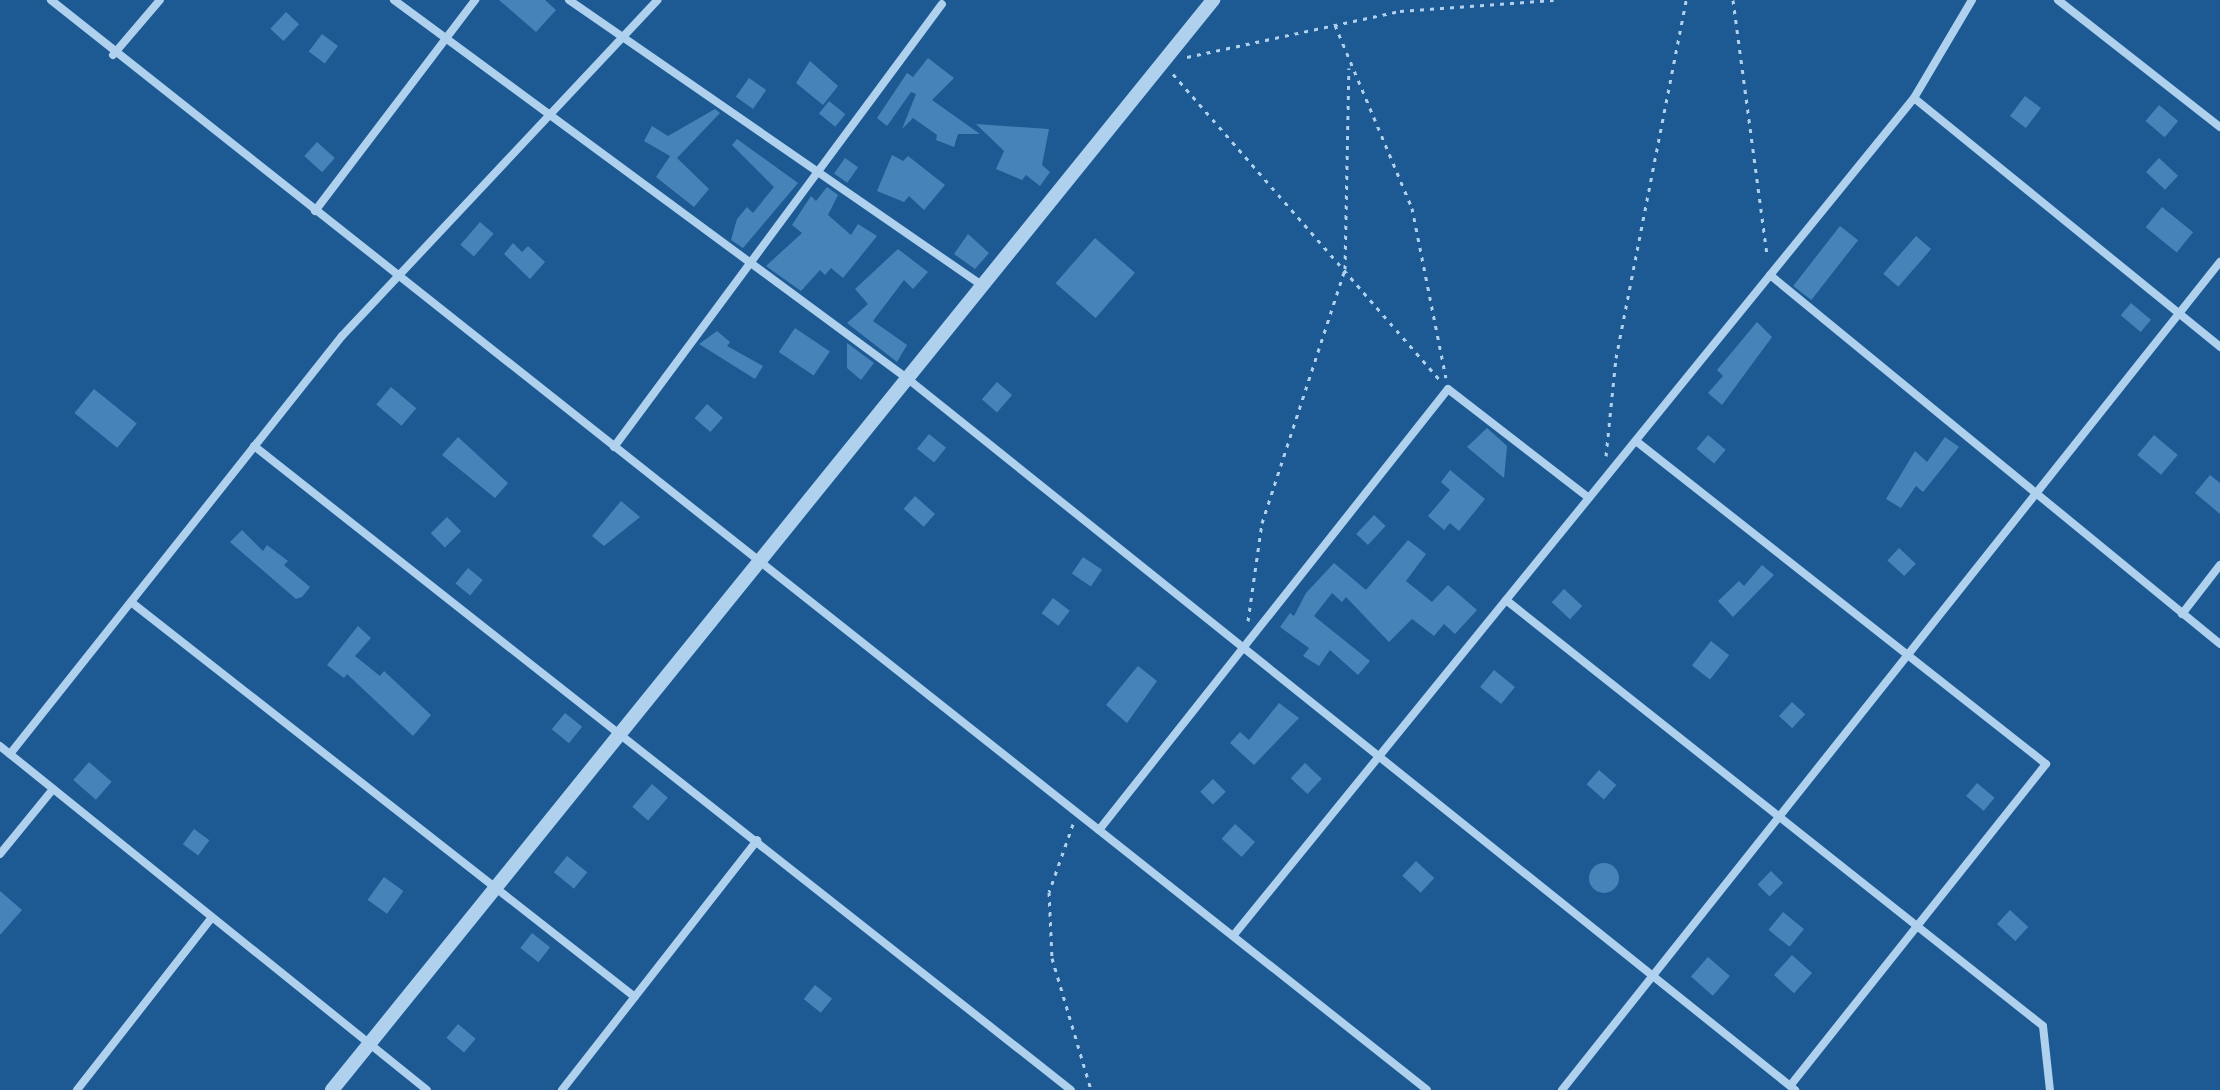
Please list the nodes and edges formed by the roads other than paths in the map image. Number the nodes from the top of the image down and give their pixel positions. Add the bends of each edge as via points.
1 (51, 0) edge
2 (160, 0) edge
3 (394, 0) edge
4 (475, 0) edge
5 (569, 0) edge
6 (658, 0) edge
7 (1213, 0) edge
8 (1972, 0) edge
9 (2058, 0) edge
10 (942, 4) dead end
11 (623, 37) junction
12 (446, 38) junction
13 (113, 55) junction
14 (1914, 98) junction
15 (550, 115) junction
16 (2220, 127) edge
17 (817, 172) junction
18 (315, 211) junction
19 (2220, 262) edge
20 (750, 263) junction
21 (1770, 275) junction
22 (398, 276) junction
23 (983, 286) junction
24 (2179, 314) junction
25 (2220, 347) edge
26 (908, 379) junction
27 (1636, 441) junction
28 (254, 446) junction
29 (614, 447) junction
30 (2036, 494) junction
31 (1589, 498) junction
32 (760, 563) junction
33 (2220, 565) edge
34 (1506, 600) junction
35 (131, 602) junction
36 (2182, 614) junction
37 (2220, 644) edge
38 (1243, 648) junction
39 (1907, 655) junction
40 (621, 734) junction
41 (0, 746) edge
42 (10, 754) junction
43 (1379, 756) junction
44 (53, 789) junction
45 (1779, 817) junction
46 (1099, 830) junction
47 (757, 840) junction
48 (0, 854) edge
49 (496, 887) junction
50 (212, 917) junction
51 (1917, 926) junction
52 (1233, 936) junction
53 (1653, 976) junction
54 (635, 997) junction
55 (369, 1043) junction
56 (1793, 1088) edge
57 (77, 1090) edge
58 (332, 1090) edge
59 (427, 1090) edge
60 (562, 1090) edge
61 (1071, 1090) edge
62 (1427, 1090) edge
63 (1562, 1090) edge
64 (2050, 1090) edge

1 - 13 street
2 - 13 street
3 - 12 street
4 - 12 street
5 - 11 street
6 - 11 street
7 - 23 street
8 - 14 street
9 - 16 street
10 - 17 street
11 - 15 street
11 - 17 street
12 - 15 street
12 - 18 street
13 - 18 street
14 - 21 street
14 - 24 street
15 - 20 street
15 - 22 street
17 - 20 street
17 - 23 street
18 - 22 street
19 - 24 street
20 - 26 street
20 - 29 street
21 - 27 street
21 - 30 street
22 - 28 street
22 - 29 street
23 - 26 street
24 - 25 street
24 - 30 street
26 - 32 street
26 - 38 street
27 - 31 street
27 - 39 street
28 - 35 street
28 - 40 street
29 - 32 street
30 - 36 street
30 - 39 street
31 - 34 street
31 - 38 street via 1448,389
32 - 40 street
32 - 46 street
33 - 36 street
34 - 43 street
34 - 45 street
35 - 42 street
35 - 49 street
36 - 37 street
38 - 43 street
38 - 46 street
39 - 45 street
39 - 51 street via 2046,764
40 - 47 street
40 - 49 street
41 - 42 street
42 - 44 street
43 - 52 street
43 - 53 street
44 - 48 street
44 - 50 street
45 - 51 street
45 - 53 street
46 - 52 street
47 - 54 street
47 - 61 street
49 - 54 street
49 - 55 street
50 - 55 street
50 - 57 street
51 - 56 street
51 - 64 street via 2043,1026
52 - 62 street
53 - 56 street
53 - 63 street
54 - 60 street
55 - 58 street
55 - 59 street

